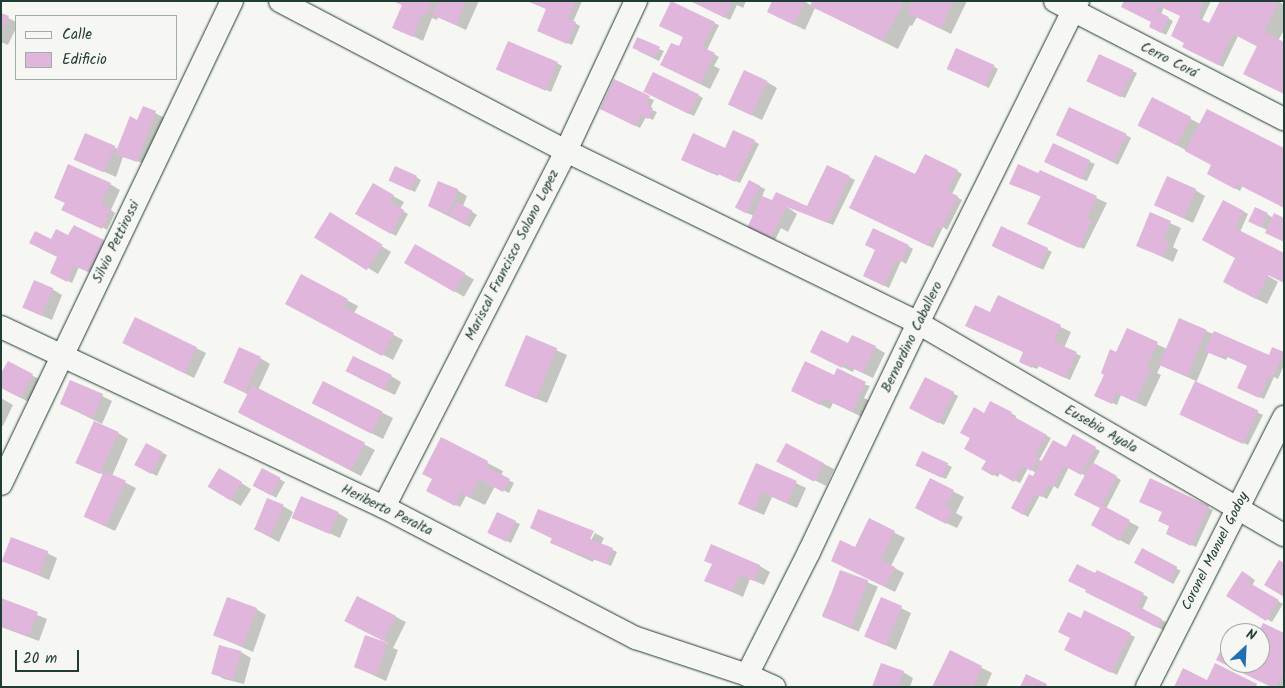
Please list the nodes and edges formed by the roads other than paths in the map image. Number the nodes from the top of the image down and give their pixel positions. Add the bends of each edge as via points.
1 (232, 1) edge
2 (280, 1) edge
3 (636, 1) edge
4 (1069, 4) edge
5 (1284, 119) edge
6 (566, 151) junction
7 (918, 323) junction
8 (1, 327) edge
9 (62, 355) junction
10 (1284, 416) edge
11 (1, 484) edge
12 (384, 507) junction
13 (1236, 509) junction
14 (1284, 535) edge
15 (748, 675) junction
16 (774, 687) edge
17 (1147, 687) edge

1 - 9 street, Silvio Pettirossi
2 - 6 street, Eusebio Ayala
3 - 6 street, Mariscal Francisco Solano Lopez
4 - 5 street, Cerro Corá
4 - 7 street, Bernardino Caballero
6 - 7 street, Eusebio Ayala
6 - 12 street, Mariscal Francisco Solano Lopez
7 - 13 street, Eusebio Ayala
7 - 15 street, Bernardino Caballero
8 - 9 street, Heriberto Peralta
9 - 11 street, Silvio Pettirossi
9 - 12 street, Heriberto Peralta
10 - 13 street, Coronel Manuel Godoy
12 - 15 street, Heriberto Peralta via 636,638
13 - 14 street, Eusebio Ayala
13 - 17 street, Coronel Manuel Godoy
15 - 16 street, Heriberto Peralta

